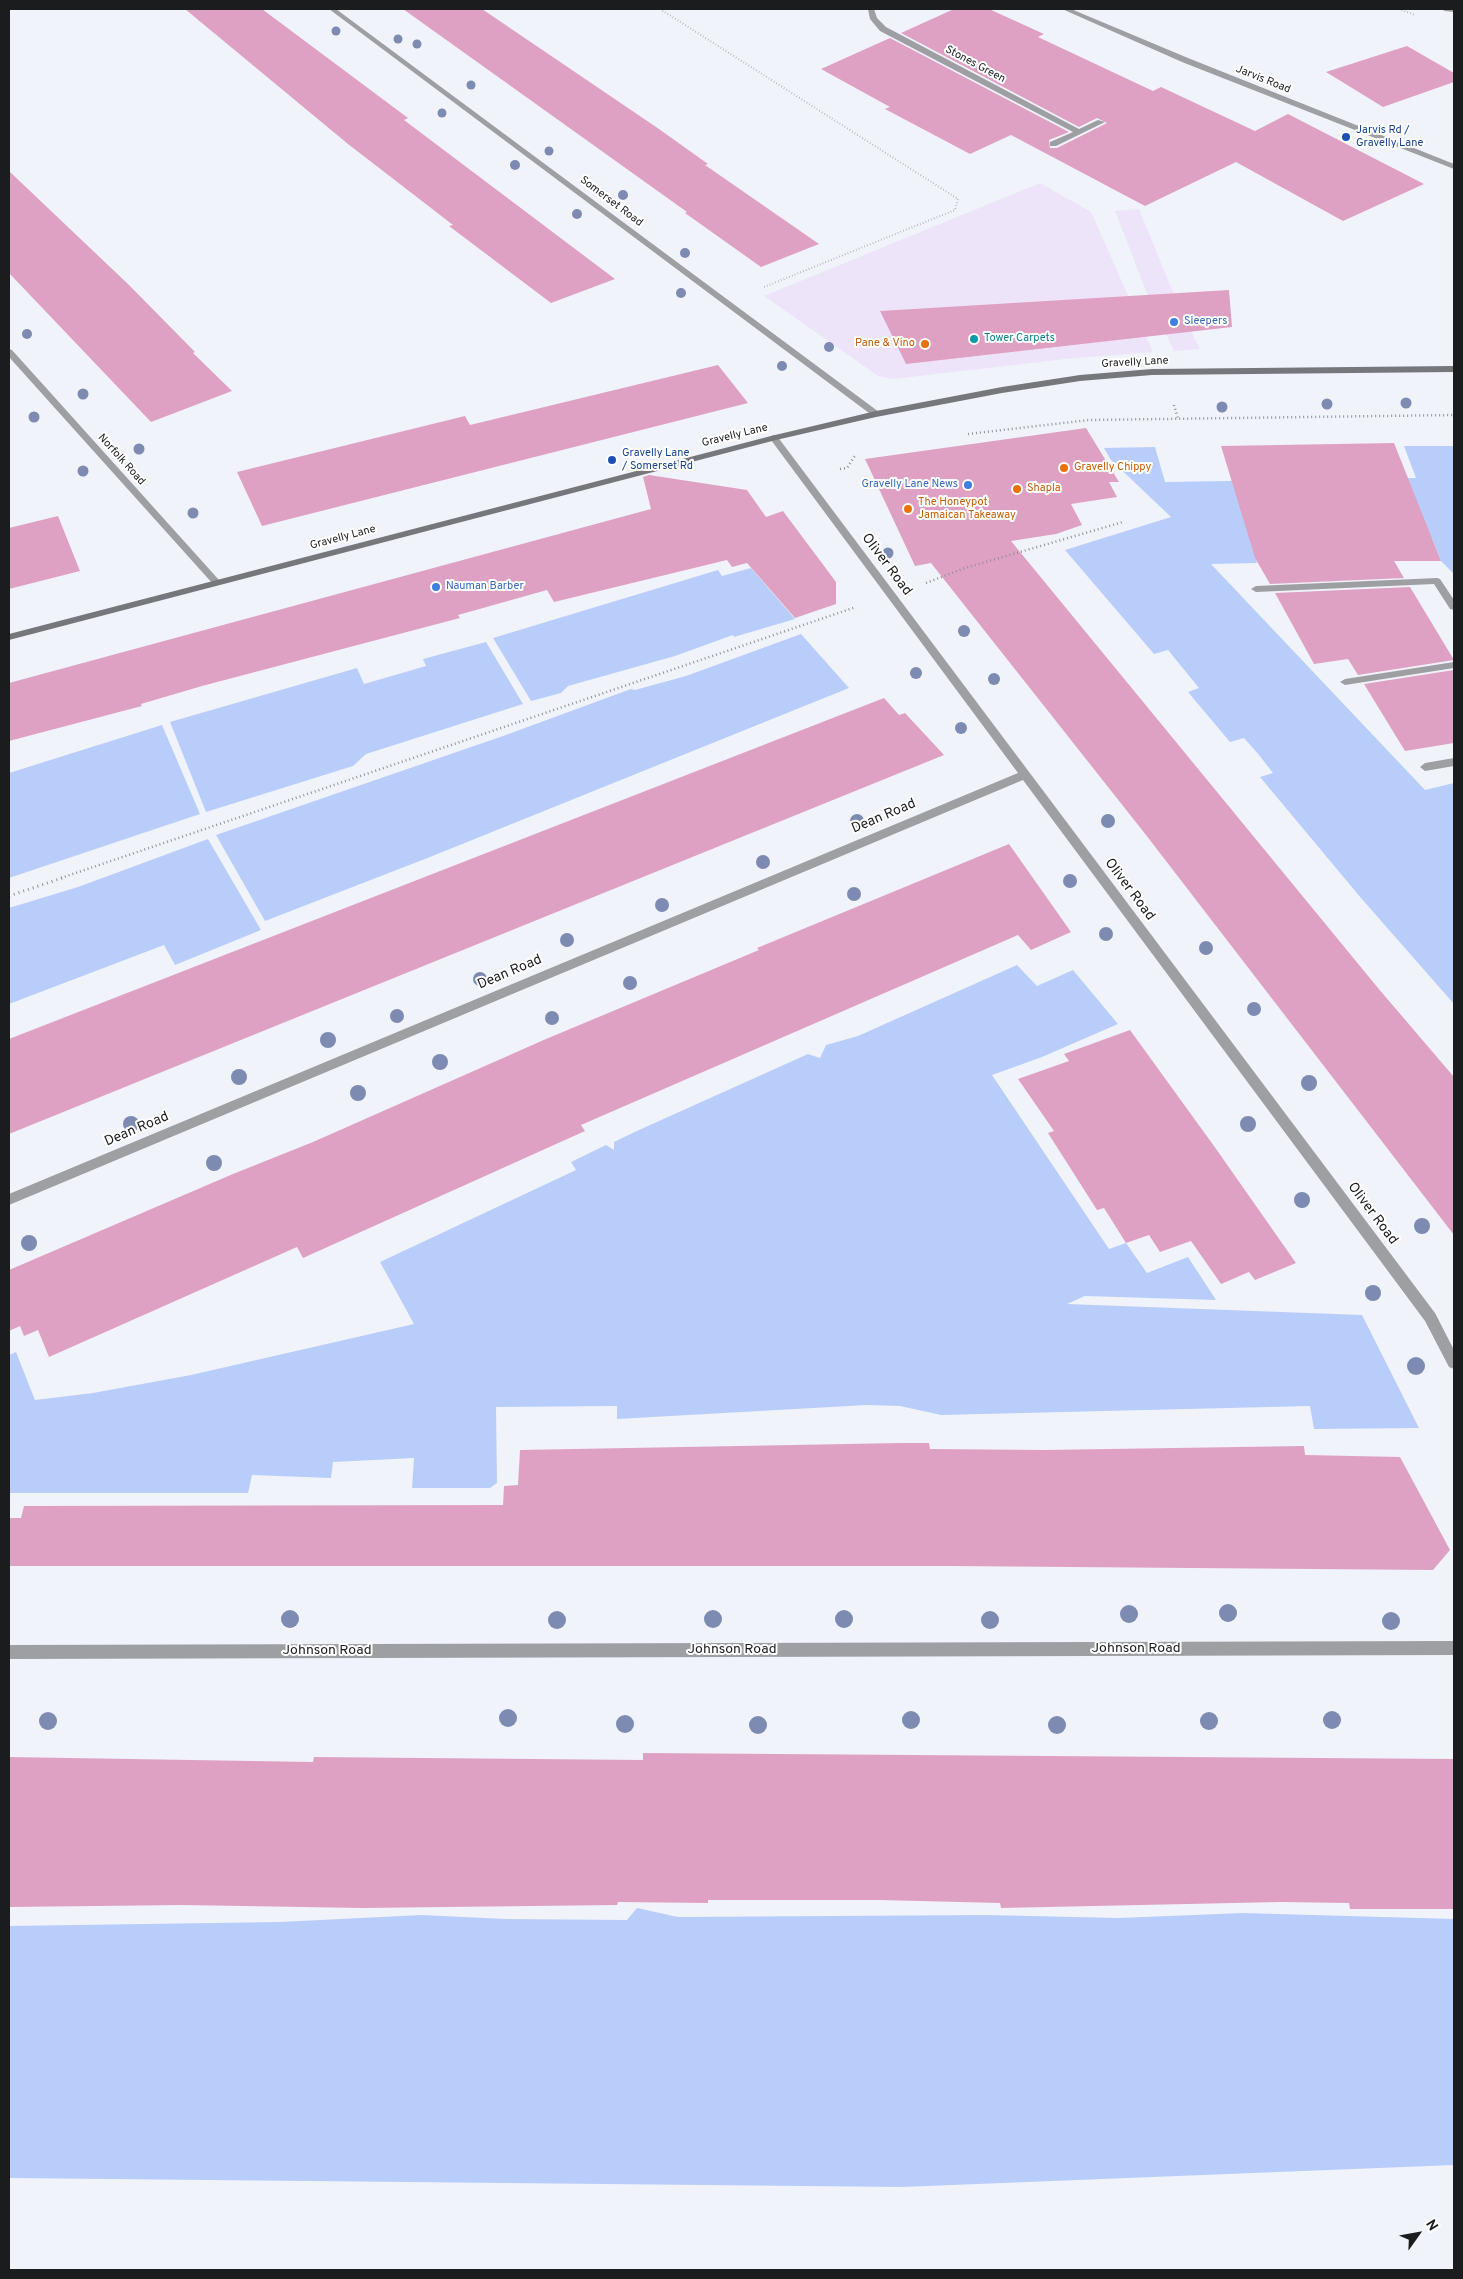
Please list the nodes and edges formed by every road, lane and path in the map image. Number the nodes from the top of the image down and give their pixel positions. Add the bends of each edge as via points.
1 (332, 9) edge
2 (660, 9) edge
3 (871, 9) edge
4 (1066, 9) edge
5 (1446, 9) edge
6 (1454, 10) edge
7 (1101, 122) dead end
8 (1078, 132) junction
9 (1053, 144) dead end
10 (1454, 167) edge
11 (726, 302) junction
12 (9, 352) edge
13 (1454, 369) edge
14 (876, 414) junction
15 (1454, 416) edge
16 (961, 435) dead end
17 (774, 438) junction
18 (856, 454) dead end
19 (801, 476) junction
20 (1124, 522) dead end
21 (216, 582) junction
22 (1256, 589) dead end
23 (890, 596) junction
24 (1454, 606) edge
25 (9, 637) edge
26 (1454, 665) edge
27 (1345, 682) dead end
28 (1454, 762) edge
29 (1425, 767) dead end
30 (1024, 775) junction
31 (9, 896) edge
32 (9, 1200) edge
33 (1454, 1363) edge
34 (1454, 1648) edge
35 (9, 1652) edge

1 - 11 street, Somerset Road
2 - 11 path via 958,198 955,210
3 - 8 street, Stones Green via 874,19 883,29
4 - 10 street, Jarvis Road
5 - 6 street
7 - 8 street
8 - 9 street
11 - 14 street, Somerset Road
12 - 21 street, Norfolk Road
13 - 14 main road, Gravelly Lane via 1152,372 1080,378
14 - 17 main road, Gravelly Lane
15 - 16 path via 1089,420
17 - 19 street, Oliver Road
17 - 21 main road, Gravelly Lane
18 - 19 path via 847,468
19 - 23 street, Oliver Road
20 - 23 path via 965,568
21 - 25 main road, Gravelly Lane
22 - 24 street via 1438,581
23 - 30 street, Oliver Road
23 - 31 path
26 - 27 street
28 - 29 street
30 - 32 street, Dean Road
30 - 33 street, Oliver Road via 1430,1317
34 - 35 street, Johnson Road

